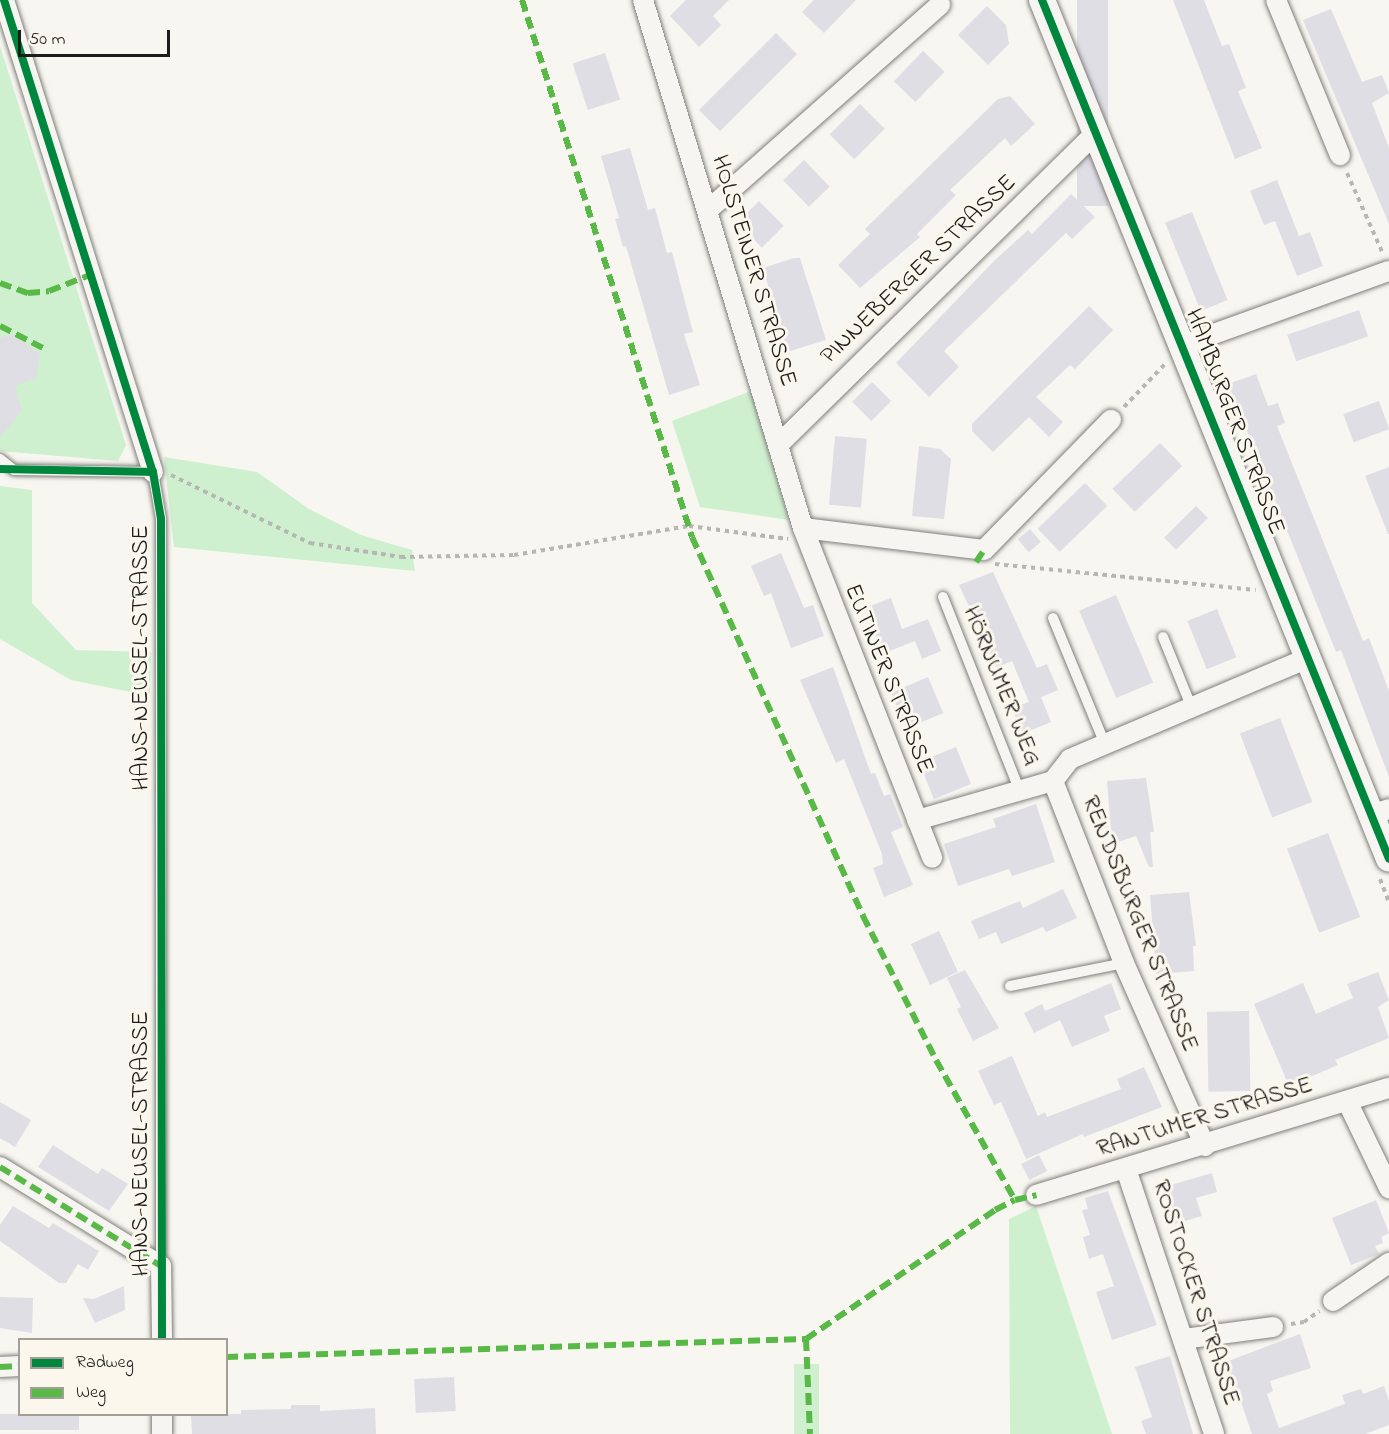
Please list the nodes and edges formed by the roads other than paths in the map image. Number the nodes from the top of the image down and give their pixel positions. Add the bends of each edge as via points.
1 (4, 0) edge
2 (644, 0) edge
3 (1041, 0) edge
4 (1276, 0) edge
5 (939, 4) dead end
6 (1096, 133) junction
7 (1340, 155) road end
8 (708, 210) junction
9 (1387, 264) edge
10 (1183, 345) junction
11 (1111, 420) road end
12 (779, 444) junction
13 (0, 459) edge
14 (153, 472) junction
15 (808, 542) junction
16 (942, 597) dead end
17 (1053, 618) dead end
18 (1162, 637) dead end
19 (1306, 659) junction
20 (1191, 706) junction
21 (1105, 744) junction
22 (1053, 781) junction
23 (1020, 791) junction
24 (1380, 812) edge
25 (917, 820) junction
26 (932, 858) dead end
27 (1389, 859) edge
28 (1124, 963) junction
29 (1010, 986) dead end
30 (1389, 1088) edge
31 (1347, 1101) junction
32 (1205, 1146) junction
33 (0, 1167) edge
34 (1126, 1169) junction
35 (1389, 1188) edge
36 (1036, 1195) dead end
37 (1389, 1263) edge
38 (161, 1266) junction
39 (1333, 1301) road end
40 (1272, 1327) road end
41 (162, 1338) edge
42 (1183, 1339) junction
43 (18, 1366) edge
44 (0, 1367) edge
45 (162, 1416) edge
46 (162, 1434) edge
47 (1214, 1434) edge

1 - 14 street, HANS-NEUSEL-STRASSE
2 - 8 street, HOLSTEINER STRASSE
3 - 6 street, HAMBURGER STRASSE
4 - 7 street
5 - 8 street
6 - 10 street, HAMBURGER STRASSE
6 - 12 street, PINNEBERGER STRASSE
8 - 12 street, HOLSTEINER STRASSE
9 - 10 street
10 - 19 street, HAMBURGER STRASSE via 1203,407
11 - 15 street via 984,550
12 - 15 street, HOLSTEINER STRASSE
13 - 14 lane via 14,470
14 - 38 lane, HANS-NEUSEL-STRASSE via 161,531
15 - 25 street, EUTINER STRASSE
16 - 23 lane, HÖRNUMER WEG
17 - 21 lane
18 - 20 lane
19 - 20 street, RENDSBURGER STRASSE
19 - 24 street, HAMBURGER STRASSE
20 - 21 street, RENDSBURGER STRASSE
21 - 22 street, RENDSBURGER STRASSE via 1070,759
22 - 23 street
22 - 28 street, RENDSBURGER STRASSE
23 - 25 street
24 - 27 street, HAMBURGER STRASSE
25 - 26 street, EUTINER STRASSE
28 - 29 lane
28 - 32 street, RENDSBURGER STRASSE
30 - 31 street, RANTUMER STRASSE
31 - 32 street, RANTUMER STRASSE
31 - 35 street
32 - 34 street, RANTUMER STRASSE
33 - 38 street
34 - 36 street, RANTUMER STRASSE
34 - 42 street, ROSTOCKER STRASSE
37 - 39 street
38 - 41 street, HANS-NEUSEL-STRASSE
40 - 42 street
42 - 47 street, ROSTOCKER STRASSE
43 - 44 street
45 - 46 street

